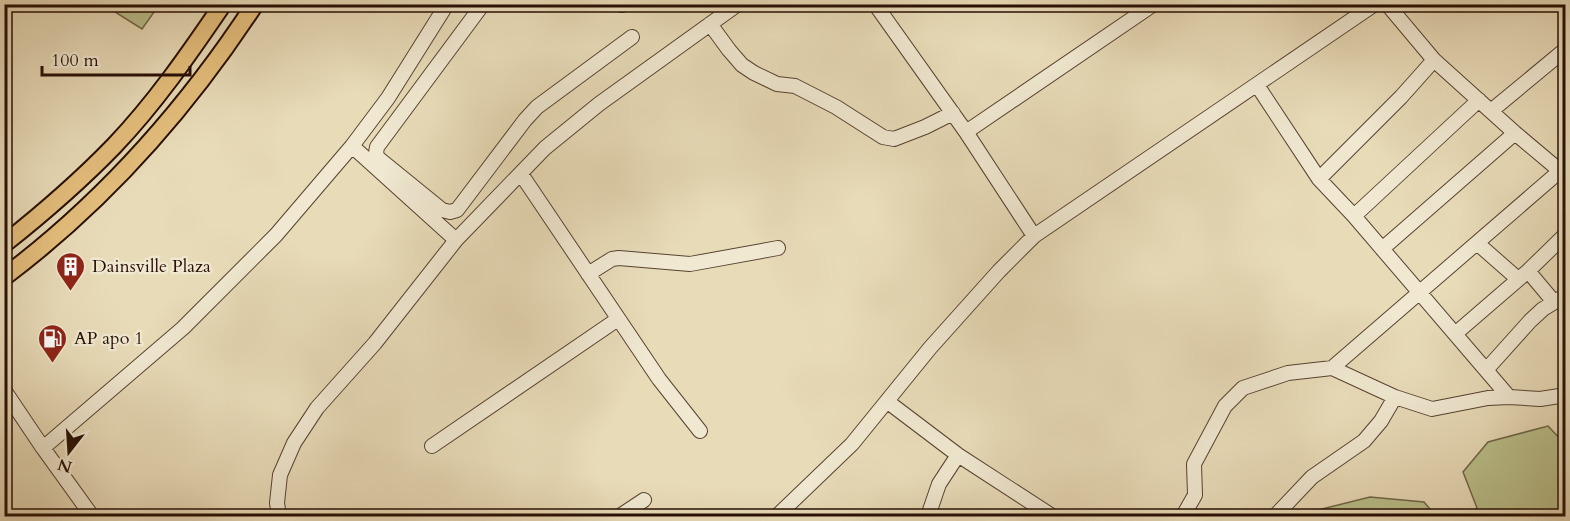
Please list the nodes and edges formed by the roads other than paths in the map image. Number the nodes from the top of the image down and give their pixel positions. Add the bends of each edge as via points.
1 (223, 4) edge
2 (255, 4) edge
3 (447, 4) edge
4 (483, 4) edge
5 (738, 4) edge
6 (875, 4) edge
7 (1154, 4) edge
8 (1375, 4) edge
9 (1388, 4) edge
10 (710, 24) junction
11 (632, 37) dead end
12 (1566, 49) edge
13 (1434, 60) junction
14 (1257, 85) junction
15 (1479, 100) junction
16 (1491, 111) junction
17 (953, 113) junction
18 (966, 132) junction
19 (1515, 133) junction
20 (352, 146) junction
21 (1563, 173) edge
22 (521, 174) junction
23 (1319, 179) junction
24 (1354, 216) junction
25 (1566, 234) edge
26 (1034, 236) junction
27 (456, 240) junction
28 (1477, 243) junction
29 (4, 244) edge
30 (778, 248) dead end
31 (1382, 249) junction
32 (588, 274) junction
33 (1523, 275) junction
34 (4, 277) edge
35 (1419, 293) junction
36 (1560, 298) edge
37 (618, 319) junction
38 (1455, 334) junction
39 (1332, 368) junction
40 (1486, 370) junction
41 (5, 391) edge
42 (1566, 395) edge
43 (1395, 397) junction
44 (1509, 397) junction
45 (888, 402) junction
46 (700, 431) dead end
47 (432, 446) dead end
48 (43, 448) junction
49 (958, 455) junction
50 (644, 500) dead end
51 (784, 514) edge
52 (92, 516) edge
53 (279, 516) edge
54 (620, 516) edge
55 (928, 516) edge
56 (1052, 516) edge
57 (1183, 516) edge
58 (1275, 516) edge

1 - 29 main road via 161,91 114,146 39,217
2 - 34 main road via 200,82 125,171
3 - 20 street via 392,93
4 - 11 street via 376,153 442,210 450,212 457,210 537,107
5 - 10 street
6 - 17 street
7 - 18 street
8 - 14 street
9 - 13 street
10 - 17 street via 742,65 754,73 777,84 795,86 883,137 894,139
10 - 22 street via 599,104 545,148
12 - 16 street
13 - 15 street
13 - 23 street
14 - 23 street
14 - 26 street
15 - 16 street
15 - 24 street
16 - 19 street
17 - 18 street
18 - 26 street
19 - 21 street
19 - 31 street
20 - 27 street
20 - 48 street via 276,235 183,328
21 - 28 street
22 - 27 street
22 - 32 street
23 - 24 street
24 - 31 street
25 - 33 street
26 - 45 street via 930,348
27 - 53 street via 375,343 317,408 294,443 280,475
28 - 33 street
28 - 35 street
30 - 32 street via 690,264 619,258
31 - 35 street
32 - 37 street
33 - 36 street
33 - 38 street
35 - 38 street
35 - 39 street
36 - 40 street via 1530,321
37 - 46 street
37 - 47 street
38 - 40 street
39 - 43 street
39 - 57 street via 1288,373 1243,387 1225,406 1199,452 1194,464 1194,495
40 - 44 street
41 - 48 street
42 - 44 street via 1540,399
43 - 44 street via 1432,409
43 - 58 street via 1364,441 1312,477
45 - 49 street
45 - 51 street
48 - 52 street
49 - 55 street via 939,484
49 - 56 street
50 - 54 street

